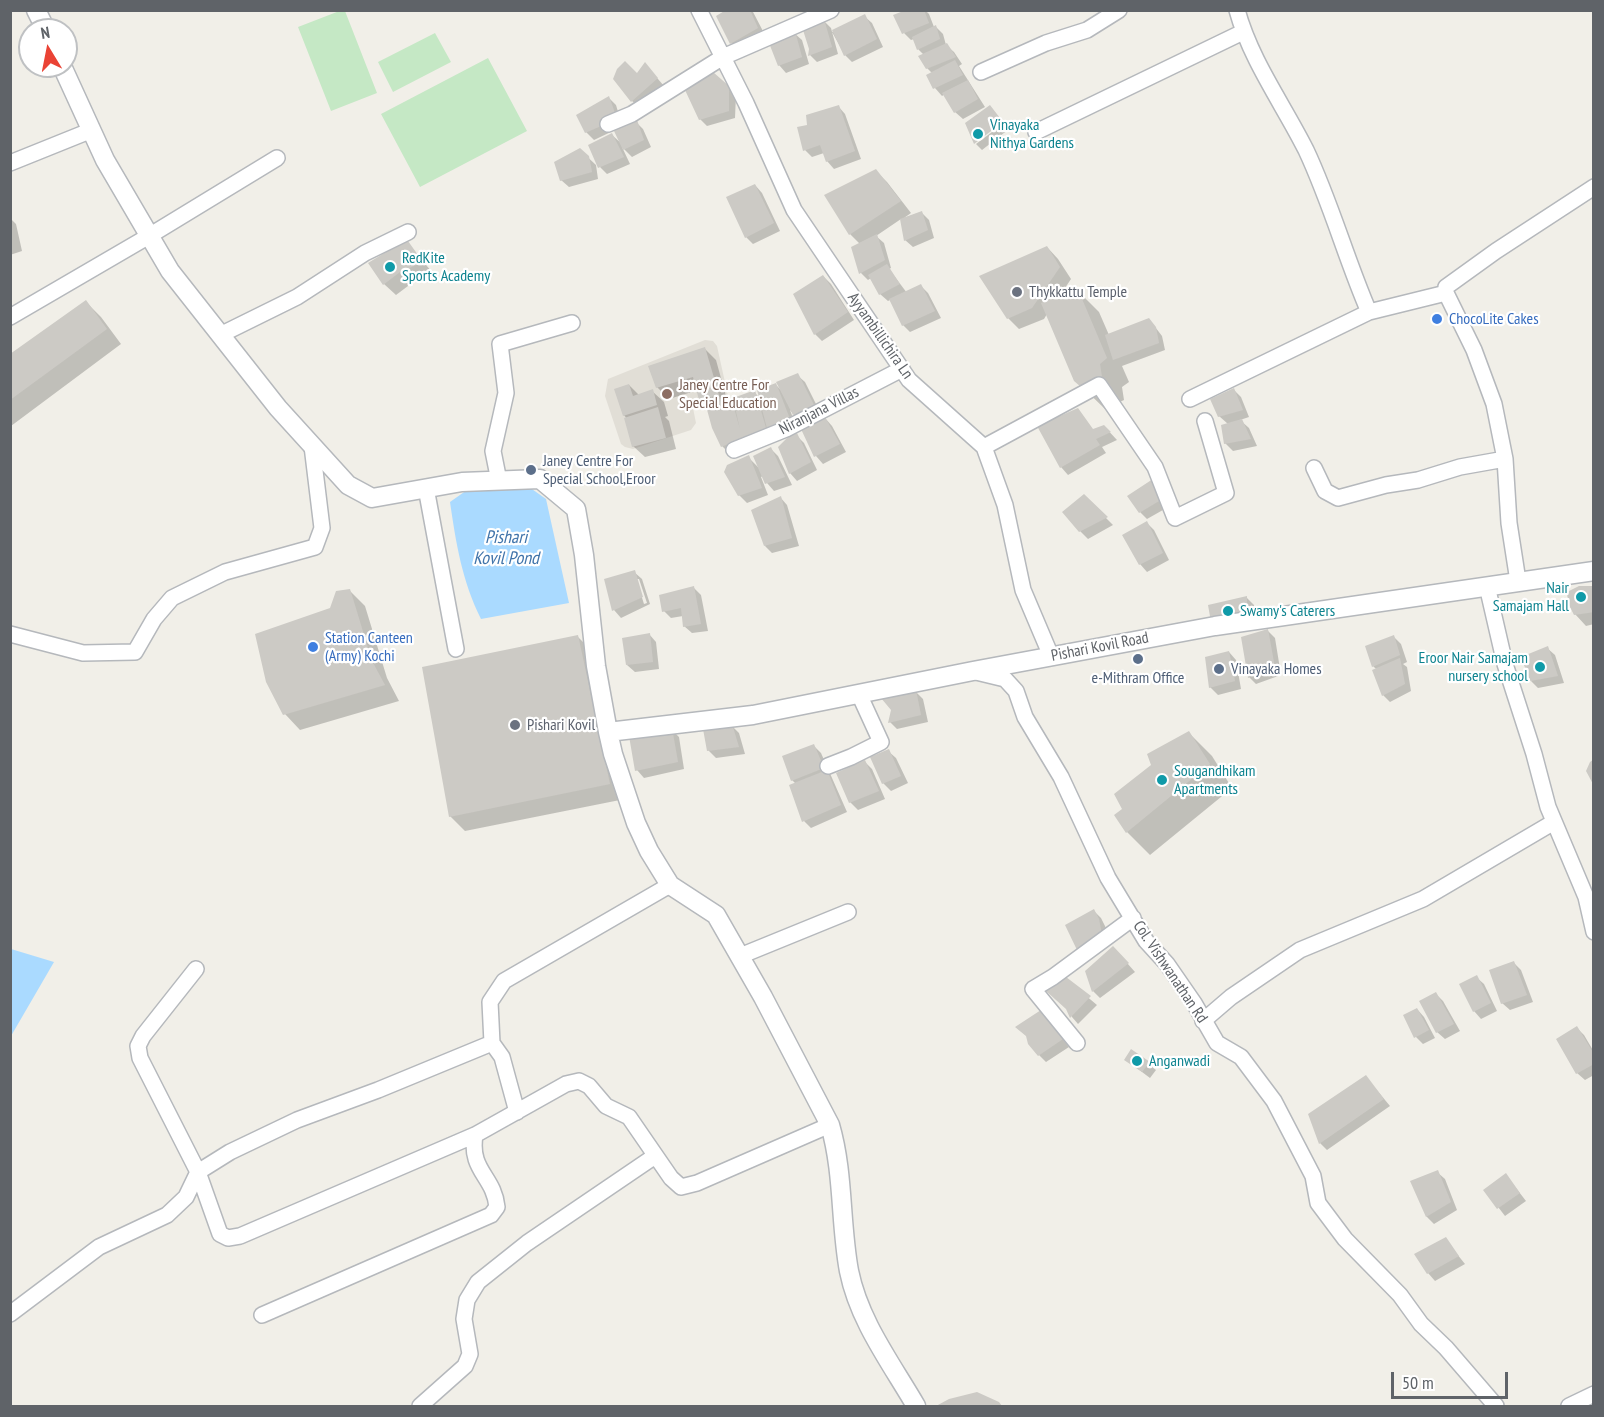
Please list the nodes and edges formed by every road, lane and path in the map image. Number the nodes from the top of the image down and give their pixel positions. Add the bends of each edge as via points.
1 (699, 10) edge
2 (831, 10) edge
3 (1119, 10) edge
4 (1237, 10) edge
5 (1243, 32) junction
6 (723, 57) junction
7 (981, 72) dead end
8 (68, 78) edge
9 (608, 124) dead end
10 (92, 130) junction
11 (1036, 132) dead end
12 (278, 158) dead end
13 (10, 163) edge
14 (1593, 187) edge
15 (408, 232) dead end
16 (149, 236) junction
17 (1446, 293) junction
18 (1369, 312) junction
19 (10, 317) edge
20 (572, 323) dead end
21 (220, 335) junction
22 (903, 369) junction
23 (1190, 399) dead end
24 (1205, 421) dead end
25 (312, 446) junction
26 (984, 447) junction
27 (734, 450) dead end
28 (1505, 459) junction
29 (1314, 468) dead end
30 (500, 481) junction
31 (426, 488) junction
32 (1593, 571) edge
33 (1518, 581) junction
34 (1487, 586) junction
35 (10, 634) edge
36 (456, 649) dead end
37 (1052, 656) junction
38 (973, 671) junction
39 (859, 694) junction
40 (608, 732) junction
41 (828, 766) dead end
42 (1554, 822) junction
43 (670, 885) junction
44 (848, 912) dead end
45 (1133, 918) junction
46 (1593, 933) edge
47 (740, 956) junction
48 (196, 969) dead end
49 (1203, 1021) junction
50 (492, 1043) junction
51 (1077, 1043) dead end
52 (517, 1112) junction
53 (830, 1125) junction
54 (475, 1135) junction
55 (655, 1156) junction
56 (198, 1172) junction
57 (10, 1314) edge
58 (262, 1315) dead end
59 (1593, 1394) edge
60 (420, 1407) edge
61 (916, 1407) edge
62 (1496, 1407) edge
63 (1569, 1407) edge

1 - 6 street, Ayyambillichira Ln
2 - 6 street
3 - 7 street via 1087,30 1046,43
4 - 5 street
5 - 11 street
5 - 18 street via 1305,148
6 - 9 street via 632,114
6 - 22 street, Ayyambillichira Ln via 794,210
8 - 10 street
10 - 13 street
10 - 16 street
12 - 16 street
14 - 17 street via 1449,283
15 - 21 street via 365,253 297,297
16 - 19 street
16 - 21 street via 170,271
17 - 18 street
17 - 28 street via 1474,350 1494,404
18 - 23 street
20 - 30 street via 500,344 506,393 493,451
21 - 25 street
22 - 26 street, Ayyambillichira Ln via 909,380
22 - 27 street, Niranjana Villas via 786,429
24 - 26 street via 1226,493 1175,518 1155,467 1099,385
25 - 31 street via 348,485 372,498
25 - 35 street via 322,528 315,547 225,572 172,598 135,652 83,653
26 - 37 street, Ayyambillichira Ln via 1005,505 1023,591
28 - 29 street via 1338,498 1325,491
28 - 33 street
30 - 31 street
30 - 40 street via 540,479 576,509
31 - 36 street
32 - 33 street, Pishari Kovil Road
33 - 34 street, Pishari Kovil Road
34 - 37 street, Pishari Kovil Road via 1215,626
34 - 42 street via 1505,664
37 - 38 street, Pishari Kovil Road
38 - 39 street, Pishari Kovil Road
38 - 45 street, Col. Vishwanathan Rd via 1005,679 1016,691 1025,717 1061,777 1100,862
39 - 40 street, Pishari Kovil Road via 753,715
39 - 41 street via 881,742
40 - 43 street via 636,823
42 - 46 street via 1586,897
42 - 49 street via 1424,899 1300,950
43 - 47 street via 716,915
43 - 50 street via 504,981 490,1002
44 - 47 street
45 - 49 street, Col. Vishwanathan Rd
45 - 51 street via 1033,989
47 - 53 street
48 - 56 street via 138,1046 140,1058
49 - 62 street, Col. Vishwanathan Rd via 1217,1043 1241,1057 1274,1101 1313,1176 1318,1203 1345,1239 1400,1295
50 - 52 street via 502,1057
50 - 56 street via 297,1120
52 - 54 street
52 - 55 street via 566,1084 579,1081 589,1086 606,1106 629,1117
53 - 55 street via 681,1187
53 - 61 street via 840,1175 849,1272 867,1326
54 - 56 street via 228,1238 220,1234
54 - 58 street via 474,1159 496,1198 497,1207 491,1215
55 - 60 street via 527,1243 478,1282 467,1300 464,1319 468,1360
56 - 57 street via 186,1197 167,1215 99,1247
59 - 63 street

